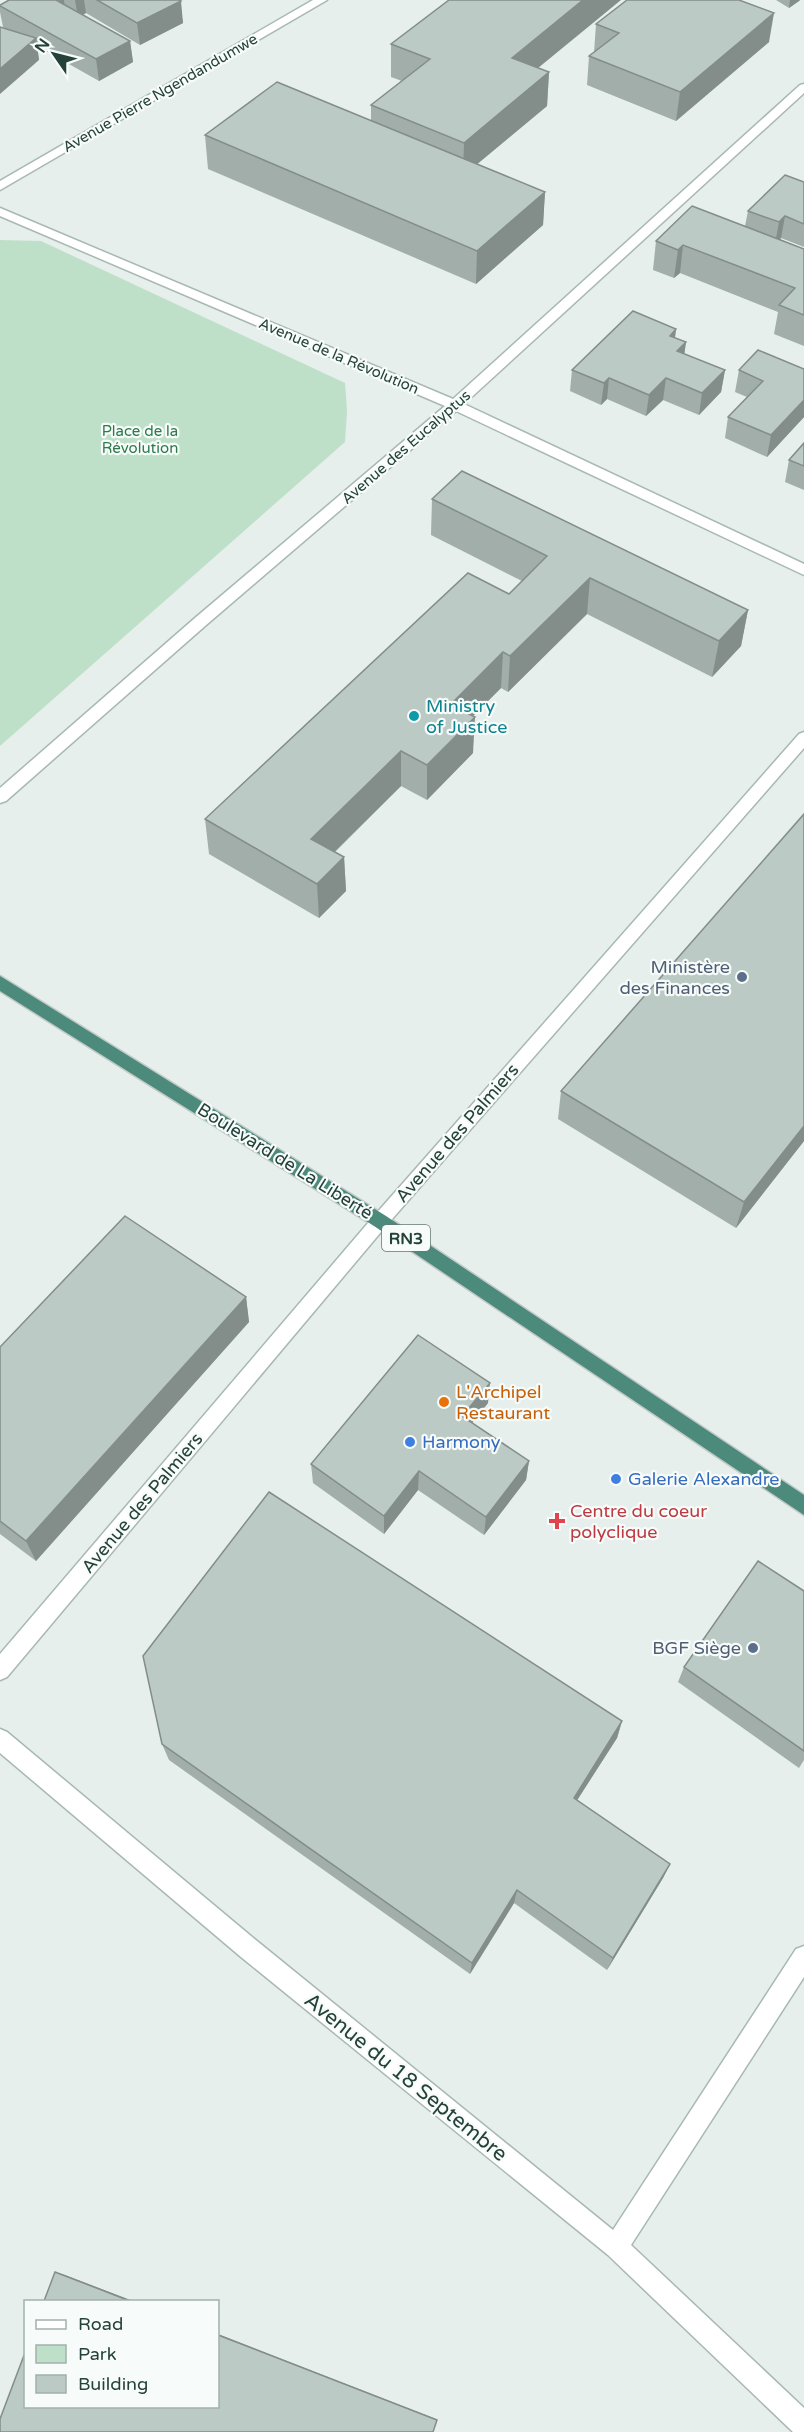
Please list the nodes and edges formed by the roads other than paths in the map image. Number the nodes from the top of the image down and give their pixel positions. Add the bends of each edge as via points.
1 (321, 0) edge
2 (804, 87) edge
3 (0, 186) edge
4 (0, 212) edge
5 (455, 405) junction
6 (804, 570) edge
7 (804, 738) edge
8 (0, 797) edge
9 (0, 983) edge
10 (380, 1221) junction
11 (804, 1506) edge
12 (0, 1670) edge
13 (0, 1739) edge
14 (804, 1957) edge
15 (616, 2247) junction
16 (804, 2425) edge

1 - 3 street, Avenue Pierre Ngendandumwe
2 - 5 street, Avenue des Eucalyptus
4 - 5 street, Avenue de la Révolution
5 - 6 street, Avenue de la Révolution
5 - 8 street, Avenue des Eucalyptus
7 - 10 street, Avenue des Palmiers
9 - 10 highway, Boulevard de La Liberté / RN3
10 - 11 highway, Boulevard de La Liberté / RN3
10 - 12 street, Avenue des Palmiers
13 - 15 street, Avenue du 18 Septembre via 249,1949
14 - 15 street
15 - 16 street, Avenue du 18 Septembre

